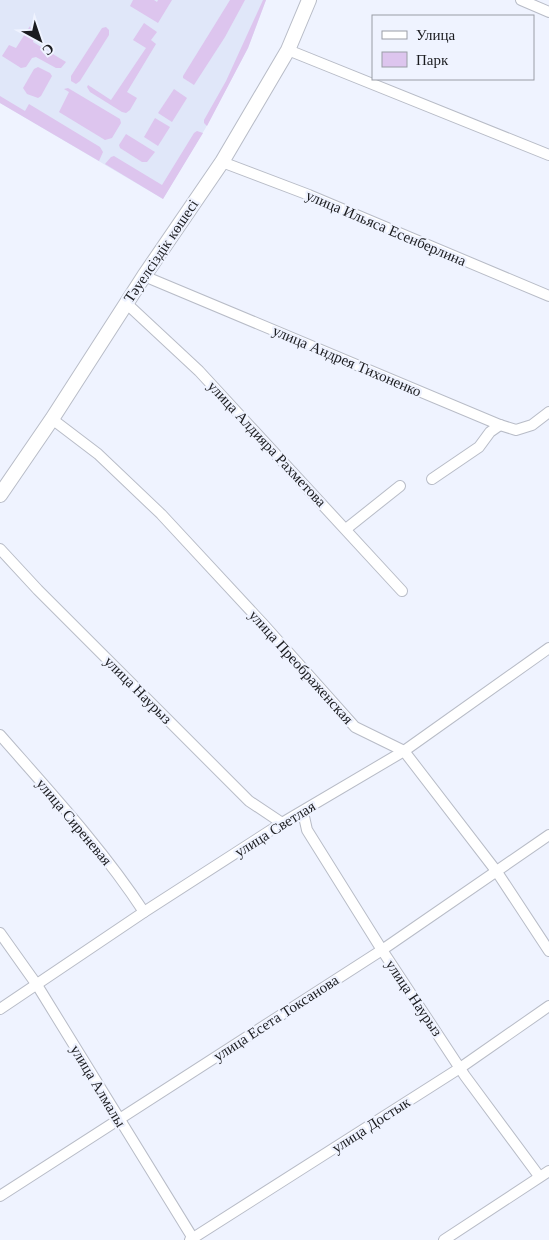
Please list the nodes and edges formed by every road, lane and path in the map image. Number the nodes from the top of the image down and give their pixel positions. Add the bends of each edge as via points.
1 (310, 0) edge
2 (521, 0) edge
3 (549, 12) edge
4 (288, 50) junction
5 (549, 155) edge
6 (222, 162) junction
7 (144, 276) junction
8 (549, 296) edge
9 (126, 303) junction
10 (549, 412) edge
11 (52, 419) junction
12 (500, 425) junction
13 (432, 479) dead end
14 (400, 486) dead end
15 (0, 495) edge
16 (346, 530) junction
17 (0, 549) edge
18 (402, 591) dead end
19 (549, 648) edge
20 (0, 735) edge
21 (404, 751) junction
22 (303, 812) junction
23 (282, 823) junction
24 (549, 835) edge
25 (497, 872) junction
26 (144, 912) junction
27 (0, 933) edge
28 (382, 950) junction
29 (549, 951) edge
30 (38, 985) junction
31 (549, 1006) edge
32 (0, 1009) edge
33 (460, 1068) junction
34 (119, 1121) junction
35 (549, 1171) edge
36 (539, 1176) junction
37 (0, 1196) edge
38 (192, 1239) edge
39 (444, 1240) edge

1 - 4 main road, Тәуелсіздік көшесі
2 - 3 street
4 - 5 street
4 - 6 main road, Тәуелсіздік көшесі
6 - 7 main road, Тәуелсіздік көшесі
6 - 8 street, улица Ильяса Есенберлина
7 - 9 main road, Тәуелсіздік көшесі
7 - 12 street, улица Андрея Тихоненко
9 - 11 main road, Тәуелсіздік көшесі
9 - 16 street, улица Алдияра Рахметова via 199,371
10 - 12 street, улица Андрея Тихоненко via 532,425 516,430
11 - 15 main road, Тәуелсіздік көшесі
11 - 21 street, улица Преображенская via 98,454 160,514 355,728
12 - 13 street via 479,447
14 - 16 street
16 - 18 street, улица Алдияра Рахметова
17 - 23 street, улица Наурыз via 249,801
19 - 21 street, улица Светлая
20 - 26 street, улица Сиреневая via 81,827
21 - 22 street, улица Светлая
21 - 25 street, улица Преображенская
22 - 23 street, улица Светлая
22 - 28 street, улица Наурыз via 307,830
23 - 26 street, улица Светлая
24 - 25 street, улица Есета Токсанова
25 - 28 street, улица Есета Токсанова
25 - 29 street, улица Преображенская
26 - 30 street, улица Светлая
27 - 30 street, улица Алмалы
28 - 33 street, улица Наурыз
28 - 34 street, улица Есета Токсанова
30 - 32 street, улица Светлая
30 - 34 street, улица Алмалы
31 - 33 street, улица Достык
33 - 36 street, улица Наурыз
33 - 38 street, улица Достык
34 - 37 street, улица Есета Токсанова
34 - 38 street, улица Алмалы
35 - 36 street
36 - 39 street

